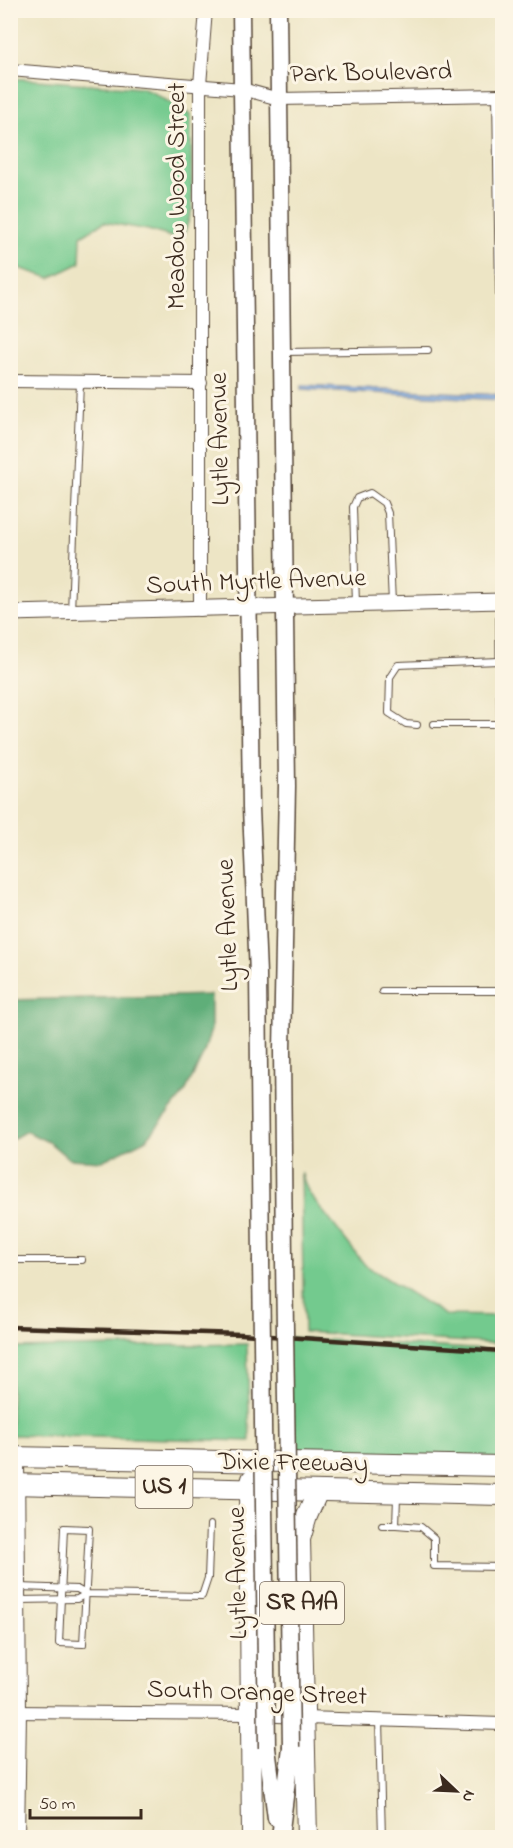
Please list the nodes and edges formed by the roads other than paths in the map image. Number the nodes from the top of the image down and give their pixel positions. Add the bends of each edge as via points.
1 (206, 10) edge
2 (241, 10) edge
3 (278, 10) edge
4 (10, 70) edge
5 (200, 85) junction
6 (242, 89) junction
7 (501, 95) edge
8 (279, 99) junction
9 (502, 296) edge
10 (428, 350) dead end
11 (282, 352) junction
12 (10, 381) edge
13 (80, 381) junction
14 (201, 383) junction
15 (501, 601) edge
16 (392, 604) junction
17 (356, 605) junction
18 (285, 607) junction
19 (249, 608) junction
20 (200, 610) junction
21 (71, 612) junction
22 (10, 614) edge
23 (499, 661) junction
24 (434, 724) dead end
25 (500, 724) junction
26 (417, 725) dead end
27 (502, 743) edge
28 (382, 991) dead end
29 (502, 991) edge
30 (10, 1260) edge
31 (82, 1260) dead end
32 (14, 1457) edge
33 (264, 1462) junction
34 (502, 1466) edge
35 (14, 1484) edge
36 (249, 1489) junction
37 (288, 1491) junction
38 (318, 1491) junction
39 (397, 1493) junction
40 (502, 1495) edge
41 (210, 1525) dead end
42 (382, 1525) dead end
43 (396, 1525) junction
44 (300, 1539) junction
45 (502, 1567) edge
46 (16, 1580) edge
47 (62, 1588) junction
48 (86, 1594) junction
49 (19, 1600) junction
50 (61, 1600) junction
51 (15, 1712) edge
52 (252, 1714) junction
53 (305, 1718) junction
54 (379, 1720) junction
55 (502, 1724) edge
56 (15, 1755) edge
57 (18, 1838) edge
58 (252, 1838) edge
59 (279, 1838) edge
60 (308, 1838) edge
61 (382, 1838) edge

1 - 5 street, Meadow Wood Street
2 - 6 main road, Lytle Avenue
3 - 8 main road, Lytle Avenue
4 - 5 street, Park Boulevard
5 - 6 street, Park Boulevard
5 - 14 street, Meadow Wood Street
6 - 8 street, Park Boulevard
6 - 19 main road, Lytle Avenue
7 - 8 street, Park Boulevard
7 - 9 street
8 - 11 main road, Lytle Avenue
10 - 11 lane
11 - 18 main road, Lytle Avenue
12 - 13 street
13 - 14 street
13 - 21 lane
14 - 20 street, Meadow Wood Street
15 - 16 street, South Myrtle Avenue
15 - 23 lane
16 - 17 street, South Myrtle Avenue
16 - 17 lane via 388,513 384,503 370,493 357,498 353,507
17 - 18 street, South Myrtle Avenue
18 - 19 street, South Myrtle Avenue
18 - 59 main road, Lytle Avenue, bridge via 287,786 282,1051 291,1747
19 - 20 street, South Myrtle Avenue
19 - 59 main road, Lytle Avenue, bridge via 258,974 267,1748
20 - 21 street, South Myrtle Avenue
21 - 22 street, South Myrtle Avenue
23 - 25 lane
23 - 26 lane via 398,665 390,677 389,713 405,724
24 - 25 lane
25 - 27 lane
28 - 29 lane
30 - 31 lane
32 - 33 main road, Dixie Freeway / US 1
32 - 35 street
33 - 34 main road, Dixie Freeway / US 1
33 - 36 main road, SR A1A via 253,1475
33 - 37 main road
35 - 36 main road, Dixie Freeway / US 1
35 - 46 street
36 - 37 main road, Dixie Freeway / US 1
36 - 52 main road, SR A1A
37 - 38 main road, Dixie Freeway / US 1
37 - 44 main road via 297,1511
38 - 39 main road, Dixie Freeway / US 1
38 - 44 main road, SR A1A
39 - 40 main road, Dixie Freeway / US 1
39 - 43 lane
41 - 48 lane via 208,1578 202,1596
42 - 43 lane
43 - 45 lane via 421,1527 434,1538 434,1566
44 - 53 main road, SR A1A
46 - 47 lane
46 - 49 street
47 - 48 lane
47 - 48 lane via 64,1528 89,1529
47 - 50 lane
48 - 50 lane
48 - 50 lane via 83,1644 59,1643
49 - 50 lane
49 - 51 street
51 - 52 street, South Orange Street
51 - 56 street
52 - 53 street, South Orange Street
52 - 58 main road, SR A1A
53 - 54 street, South Orange Street
53 - 60 main road, SR A1A
54 - 55 street, South Orange Street
54 - 61 lane
56 - 57 street

